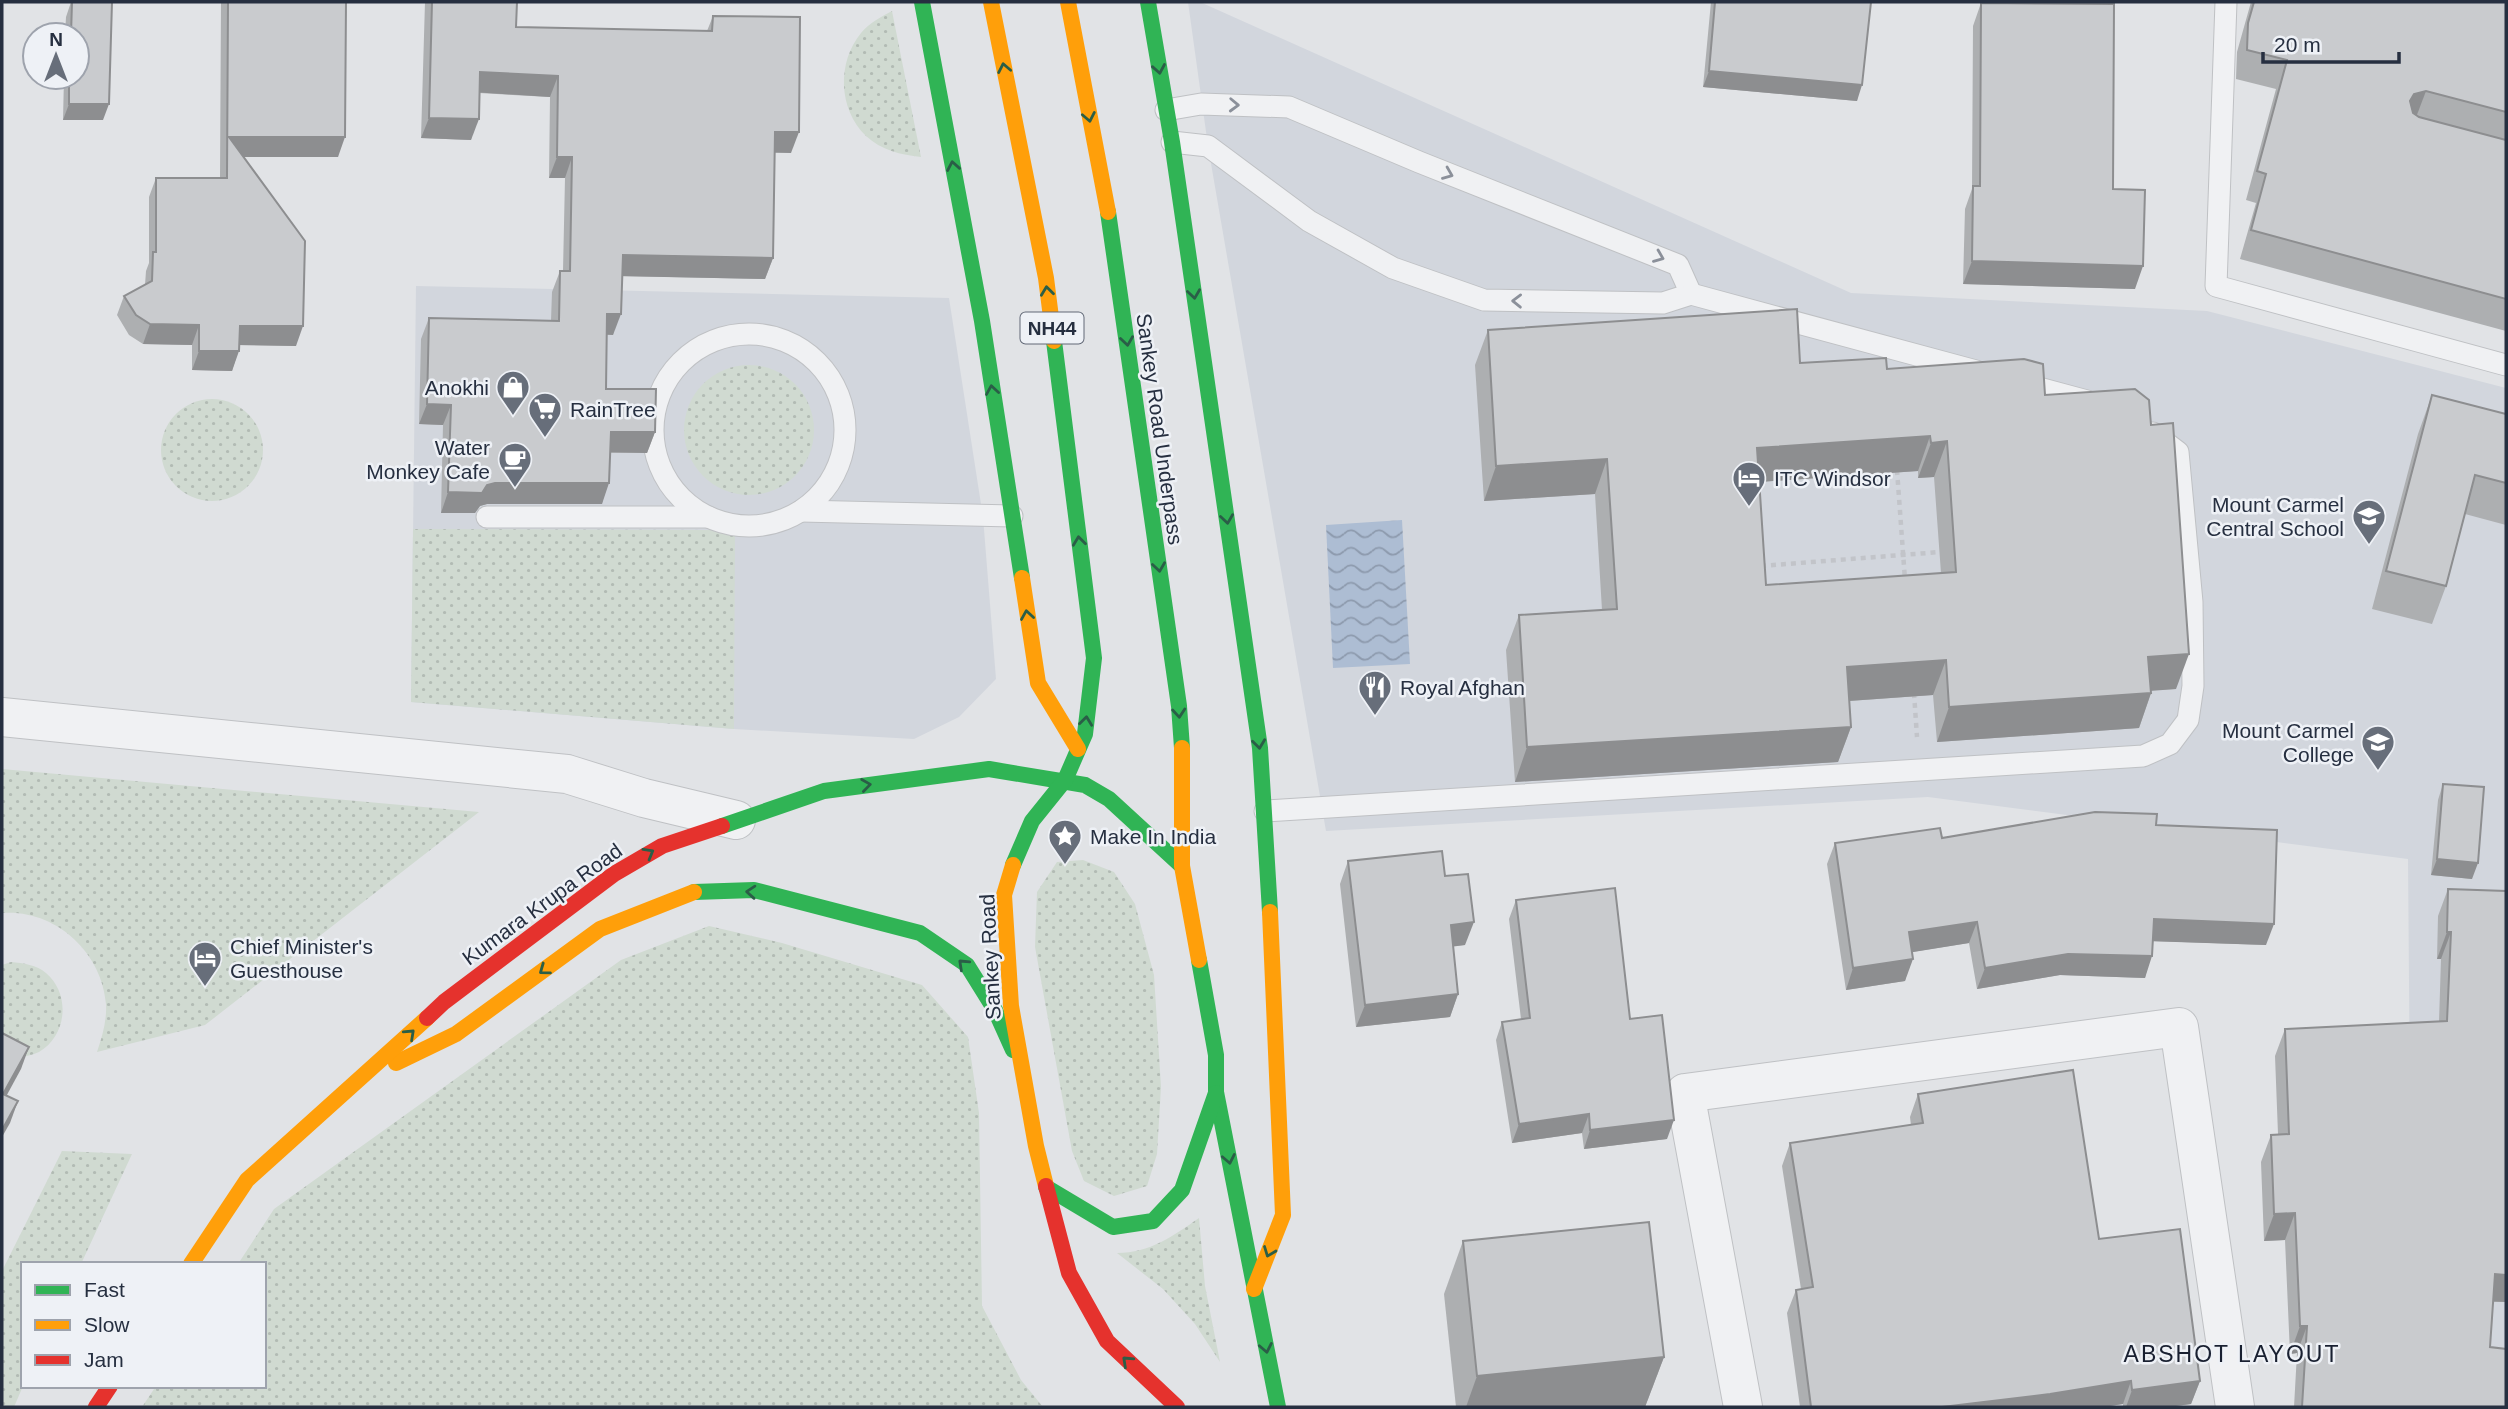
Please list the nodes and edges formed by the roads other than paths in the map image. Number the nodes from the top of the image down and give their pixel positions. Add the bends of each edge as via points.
1 (922, 2) edge
2 (991, 2) edge
3 (1068, 2) edge
4 (1148, 2) edge
5 (2226, 2) edge
6 (1166, 110) junction
7 (1172, 142) junction
8 (1691, 294) junction
9 (2506, 365) edge
10 (2101, 405) edge
11 (2138, 420) edge
12 (801, 510) junction
13 (1012, 516) junction
14 (487, 517) edge
15 (710, 517) junction
16 (2, 717) edge
17 (1078, 749) junction
18 (1065, 780) junction
19 (1265, 811) junction
20 (736, 820) junction
21 (1182, 866) junction
22 (1020, 1065) junction
23 (360, 1080) junction
24 (1216, 1092) junction
25 (1046, 1187) junction
26 (192, 1262) edge
27 (1254, 1289) junction
28 (109, 1388) edge
29 (96, 1407) edge
30 (1177, 1407) edge
31 (1278, 1407) edge
32 (1743, 1407) edge
33 (2235, 1407) edge

13 -> 1 street via 982,321
17 -> 2 street, NH44 via 1085,734 1094,658 1046,278
3 -> 21 street, Sankey Road Underpass via 1110,225 1179,706
4 -> 6 street
5 - 9 lane via 2216,286
6 - 7 street
6 -> 8 lane via 1201,104 1289,107 1678,265
8 -> 7 lane via 1663,303 1484,300 1393,268 1309,222 1208,146
7 -> 19 street via 1260,747
8 - 10 lane
11 - 19 lane via 2178,452 2192,602 2193,686 2188,720 2171,744 2143,756
12 - 13 lane
12 - 15 lane via 756,526
12 - 15 lane via 834,476 846,425 841,400 830,376 790,342 738,334 690,353 659,393 653,418 660,468 689,505
17 -> 13 street via 1038,683
14 - 15 lane
16 - 20 street via 567,774
17 - 18 street, NH44
20 -> 18 street, Kumara Krupa Road via 824,791 961,772 989,769
18 - 21 street via 1109,799
18 - 22 street, Sankey Road via 1031,821 1004,895
19 -> 27 street via 1283,1215
23 -> 20 street, Kumara Krupa Road via 444,1002 614,874 662,846
21 - 24 street via 1216,1055
22 -> 23 street via 995,1010 967,965 920,933 754,890 690,892 600,929 456,1034
22 - 25 street, Sankey Road
23 - 26 street, Kumara Krupa Road via 247,1180
24 - 25 street via 1182,1190 1153,1221 1113,1227
24 -> 27 street
30 -> 25 street, Sankey Road via 1107,1341 1069,1273
27 -> 31 street
28 - 29 street
32 - 33 street via 1685,1093 2179,1027

